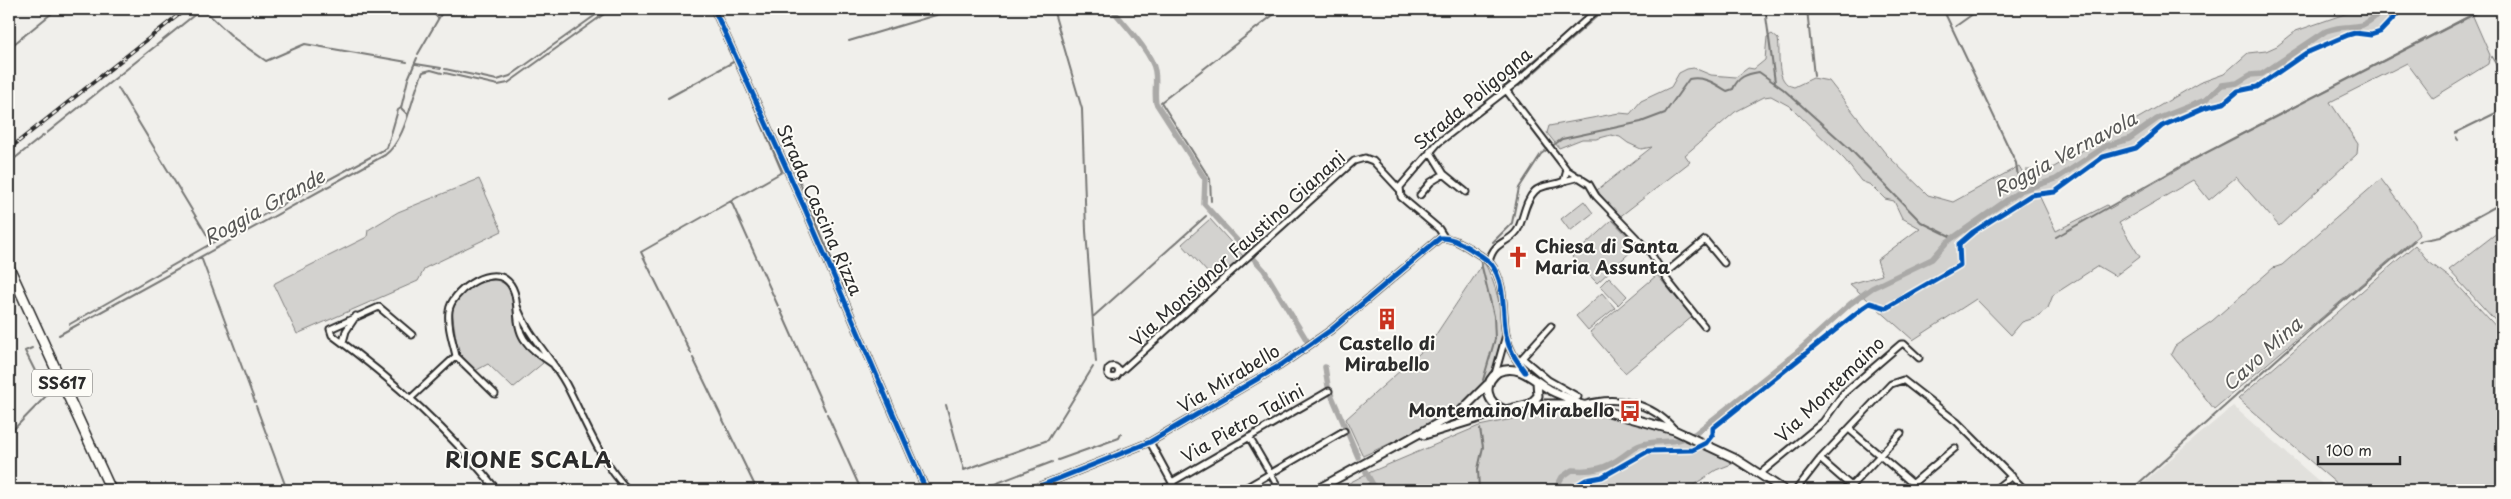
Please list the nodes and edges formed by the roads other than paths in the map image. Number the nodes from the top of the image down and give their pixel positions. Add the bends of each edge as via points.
1 (714, 9) edge
2 (1598, 9) edge
3 (1506, 90) junction
4 (1430, 151) junction
5 (1567, 170) junction
6 (1444, 174) junction
7 (1580, 177) junction
8 (1564, 181) junction
9 (1399, 189) junction
10 (1466, 192) dead end
11 (1420, 195) dead end
12 (1444, 238) junction
13 (1489, 262) junction
14 (1724, 263) dead end
15 (9, 267) edge
16 (1664, 274) junction
17 (516, 300) junction
18 (357, 315) junction
19 (1551, 326) dead end
20 (1704, 326) dead end
21 (412, 335) dead end
22 (1506, 335) junction
23 (342, 342) junction
24 (456, 356) junction
25 (1919, 358) dead end
26 (553, 364) junction
27 (1530, 373) junction
28 (1118, 374) dead end
29 (1495, 374) junction
30 (1537, 382) junction
31 (1488, 384) junction
32 (1329, 391) dead end
33 (495, 394) dead end
34 (411, 398) junction
35 (1580, 402) junction
36 (1530, 404) junction
37 (1505, 410) junction
38 (1849, 429) junction
39 (1674, 430) junction
40 (1344, 431) dead end
41 (1901, 433) dead end
42 (1249, 437) junction
43 (1150, 442) junction
44 (1955, 448) dead end
45 (1389, 450) junction
46 (1879, 455) junction
47 (1820, 458) junction
48 (1761, 473) junction
49 (1271, 474) junction
50 (2012, 476) junction
51 (1913, 484) junction
52 (1174, 486) edge
53 (111, 490) edge
54 (497, 490) edge
55 (560, 490) edge
56 (567, 490) edge
57 (628, 490) edge
58 (926, 490) edge
59 (1030, 490) edge
60 (1160, 490) edge
61 (1242, 490) edge
62 (1280, 490) edge
63 (1316, 490) edge
64 (1784, 490) edge
65 (1796, 490) edge
66 (1906, 490) edge
67 (1994, 490) edge
68 (2025, 490) edge

1 - 58 street, Strada Cascina Rizza via 806,209
2 - 3 street, Strada Poligogna
3 - 4 street, Strada Poligogna
3 - 5 street
4 - 6 street
4 - 9 street, Strada Poligogna
5 - 7 street
5 - 8 street
6 - 10 street
6 - 11 street via 1431,182
7 - 8 street
7 - 16 street via 1650,252
8 - 13 street via 1536,190 1529,198 1516,232 1499,244
9 - 12 street via 1401,197 1439,229
9 - 28 street, Via Monsignor Faustino Gianani via 1373,161 1365,158 1354,161
12 - 13 street via 1451,238
12 - 43 street, Via Mirabello via 1433,242 1307,349
13 - 22 street via 1504,305
14 - 16 street via 1705,240
15 - 53 highway, SS617
16 - 20 street
17 - 24 street via 506,279 497,276 470,284 454,297 449,310 449,330
17 - 26 street via 521,317
17 - 26 street via 518,327 524,339
18 - 21 street via 379,307
18 - 23 street
18 - 23 street via 330,329 332,335
19 - 27 street via 1522,358
22 - 27 street via 1512,356
22 - 29 street
23 - 34 street
24 - 33 street
24 - 34 street
25 - 48 street, Via Montemaino via 1901,344 1843,394 1823,422
26 - 57 street via 594,441
27 - 29 street via 1509,369
27 - 30 street
27 - 35 street
29 - 31 street
30 - 35 street
30 - 36 street via 1538,396
31 - 37 street via 1492,402
31 - 45 street via 1462,410
32 - 42 street, Via Pietro Talini
34 - 54 street via 469,456
35 - 36 street
35 - 39 street
35 - 39 street via 1638,403 1667,421
36 - 37 street
37 - 45 street via 1440,429
38 - 46 street
38 - 47 street
38 - 50 street via 1891,384 1903,380 1929,399
39 - 48 street
40 - 49 street
41 - 46 street
42 - 49 street
42 - 52 street, Via Pietro Talini
43 - 52 street
43 - 59 street, Via Mirabello
44 - 51 street
45 - 63 street
46 - 47 street via 1851,486
46 - 51 street
47 - 65 street
48 - 64 street
49 - 61 street
49 - 62 street
50 - 67 street
50 - 68 street
51 - 66 street
52 - 60 street, Via Pietro Talini
55 - 56 street via 565,487

